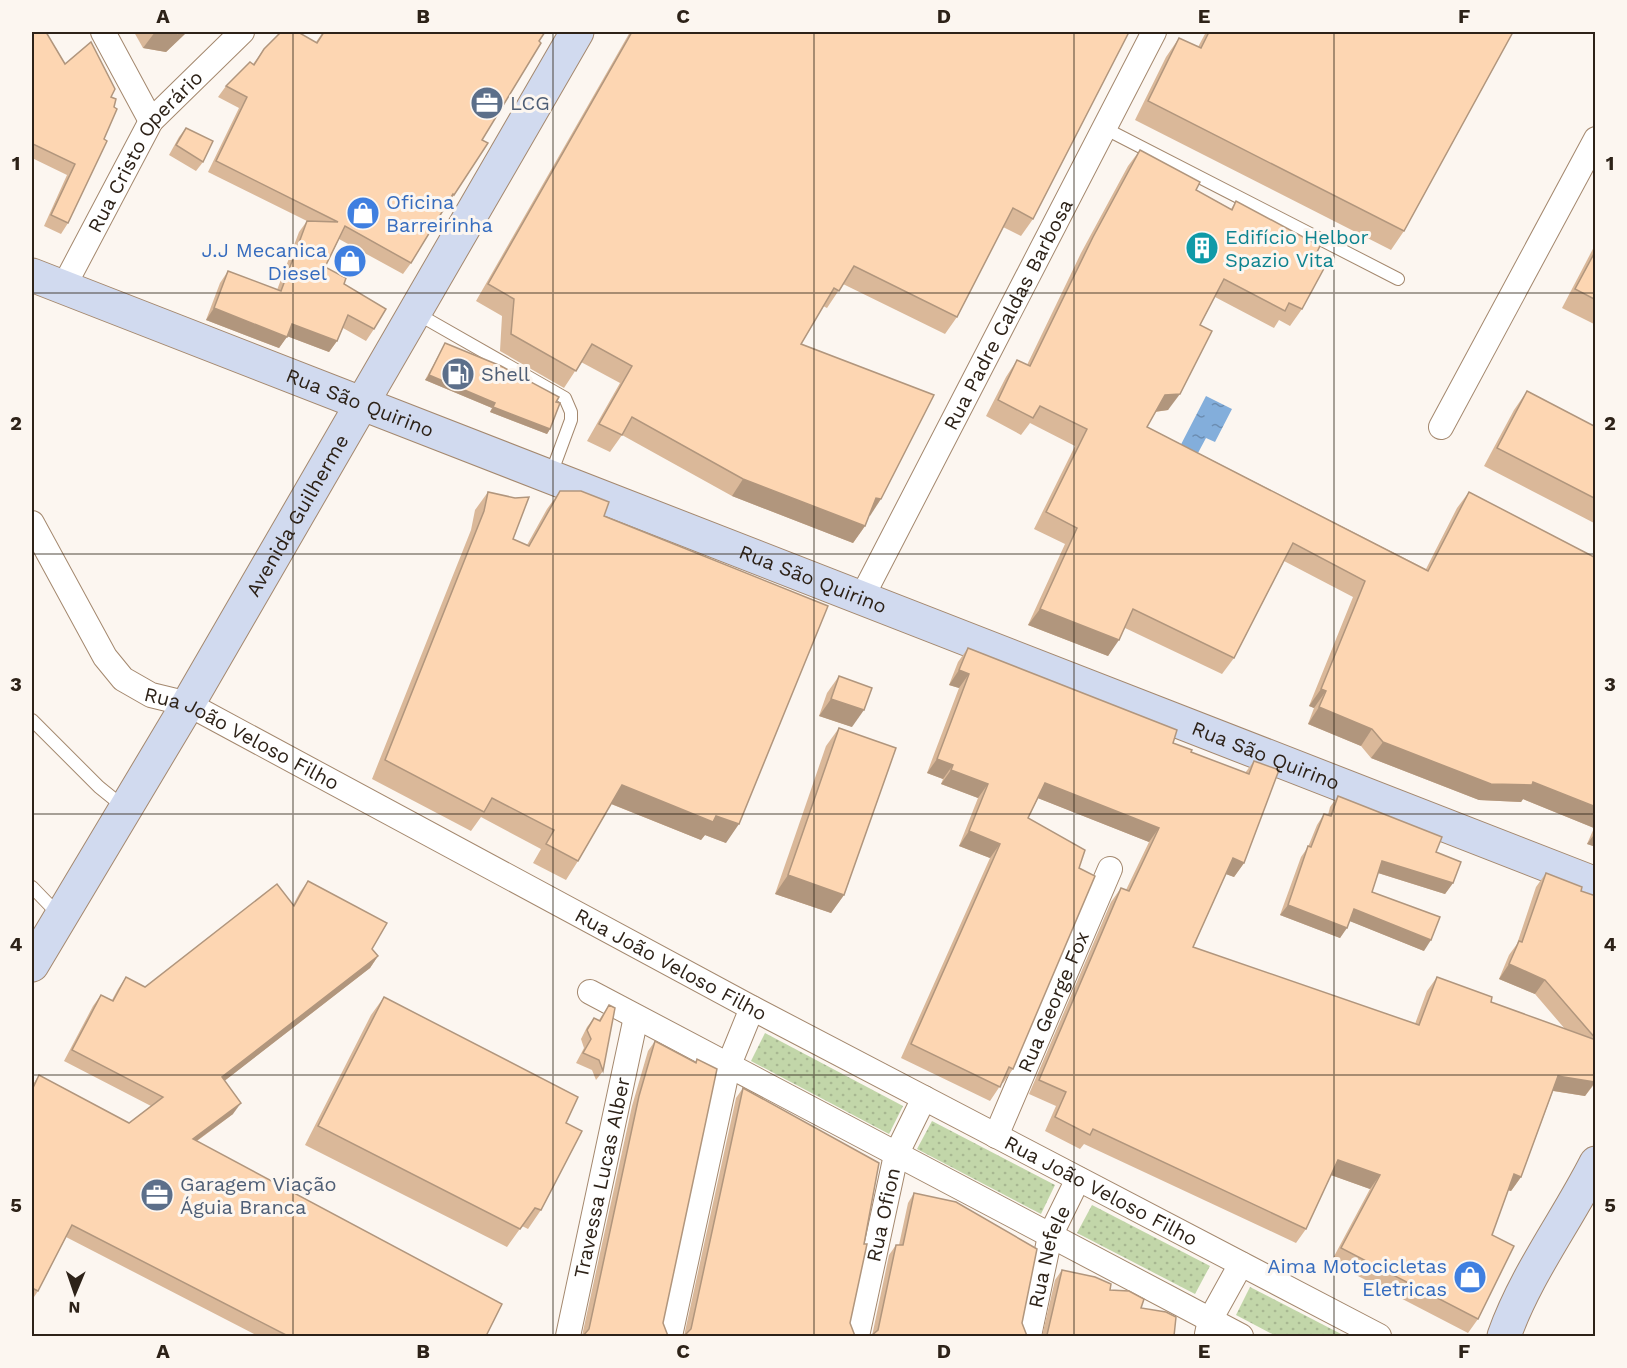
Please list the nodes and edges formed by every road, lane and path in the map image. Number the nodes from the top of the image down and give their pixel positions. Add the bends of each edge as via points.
1 (103, 32) edge
2 (242, 32) edge
3 (578, 32) edge
4 (1154, 32) edge
5 (151, 122) junction
6 (1104, 128) junction
7 (1596, 139) edge
8 (32, 275) edge
9 (1398, 279) dead end
10 (63, 286) junction
11 (416, 312) junction
12 (364, 402) junction
13 (1441, 427) dead end
14 (551, 475) junction
15 (32, 523) edge
16 (862, 597) junction
17 (188, 704) junction
18 (32, 720) edge
19 (126, 808) junction
20 (1110, 869) dead end
21 (1596, 884) edge
22 (32, 887) edge
23 (61, 917) junction
24 (32, 965) edge
25 (590, 992) dead end
26 (752, 1008) junction
27 (636, 1017) junction
28 (728, 1067) junction
29 (924, 1098) junction
30 (996, 1136) junction
31 (896, 1155) junction
32 (1596, 1163) edge
33 (1078, 1179) junction
34 (1579, 1196) junction
35 (1050, 1236) junction
36 (1240, 1264) junction
37 (1209, 1328) edge
38 (568, 1336) edge
39 (670, 1336) edge
40 (857, 1336) edge
41 (1029, 1336) edge
42 (1241, 1336) edge
43 (1379, 1336) edge
44 (1504, 1336) edge
45 (1528, 1336) edge

1 - 5 street
2 - 5 street, Rua Cristo Operário
3 - 11 street, Avenida Guilherme
4 - 6 street, Rua Padre Caldas Barbosa
5 - 10 street, Rua Cristo Operário
6 - 9 lane
6 - 16 street, Rua Padre Caldas Barbosa
7 - 13 street
8 - 10 street, Rua São Quirino
10 - 12 street, Rua São Quirino
11 - 12 street, Avenida Guilherme
11 - 14 lane via 565,398 570,420
12 - 14 street, Rua São Quirino
12 - 17 street, Avenida Guilherme
14 - 16 street, Rua São Quirino
15 - 17 street, Rua João Veloso Filho via 105,657 123,679 152,695
16 - 21 street, Rua São Quirino
17 - 19 street, Avenida Guilherme
17 - 26 street, Rua João Veloso Filho
18 - 19 lane via 99,787
19 - 23 street, Avenida Guilherme
20 - 30 street, Rua George Fox
22 - 23 lane
23 - 24 street, Avenida Guilherme
25 - 27 street
26 - 28 street
26 - 29 street, Rua João Veloso Filho
27 - 28 street
27 - 38 street, Travessa Lucas Alber
28 - 31 street
28 - 39 street
29 - 30 street, Rua João Veloso Filho
29 - 31 street, Rua Ofion
30 - 33 street, Rua João Veloso Filho
31 - 35 street
31 - 40 street, Rua Ofion
32 - 34 street
33 - 35 street, Rua Nefele
33 - 36 street, Rua João Veloso Filho
34 - 44 street via 1534,1269
34 - 45 street via 1580,1228 1534,1310
35 - 37 street
35 - 41 street, Rua Nefele
36 - 37 street
36 - 43 street, Rua João Veloso Filho
37 - 42 street

